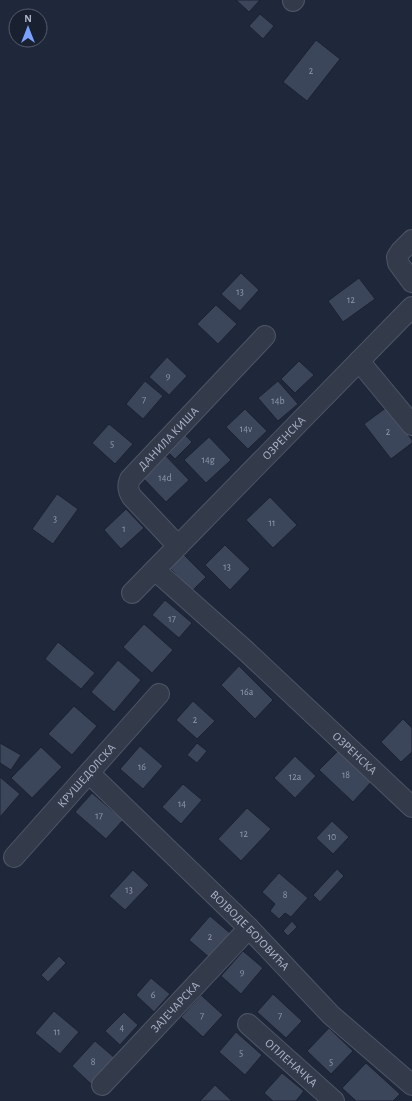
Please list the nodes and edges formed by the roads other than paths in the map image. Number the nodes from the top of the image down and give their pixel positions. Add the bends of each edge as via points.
1 (412, 240) edge
2 (412, 282) edge
3 (412, 307) edge
4 (265, 336) dead end
5 (359, 361) junction
6 (412, 425) edge
7 (178, 546) junction
8 (155, 570) junction
9 (132, 593) dead end
10 (159, 694) dead end
11 (89, 773) junction
12 (412, 807) edge
13 (14, 857) dead end
14 (249, 928) junction
15 (248, 1024) dead end
16 (102, 1085) dead end
17 (412, 1085) edge
18 (334, 1101) edge

1 - 2 street via 397,257 398,263
3 - 5 street, ОЗРЕНСКА
4 - 7 street, ДАНИЛА КИША via 130,479 128,486 132,497
5 - 6 street
5 - 7 street, ОЗРЕНСКА
7 - 8 street, ОЗРЕНСКА
8 - 9 street, ОЗРЕНСКА
8 - 12 street, ОЗРЕНСКА via 246,651
10 - 11 street, КРУШЕДОЛСКА
11 - 13 street, КРУШЕДОЛСКА
11 - 14 street, ВОЈВОДЕ БОЈОВИЋА
14 - 16 street, ЗАЈЕЧАРСКА
14 - 17 street, ВОЈВОДЕ БОЈОВИЋА via 331,1015
15 - 18 street, ОПЛЕНАЧКА

